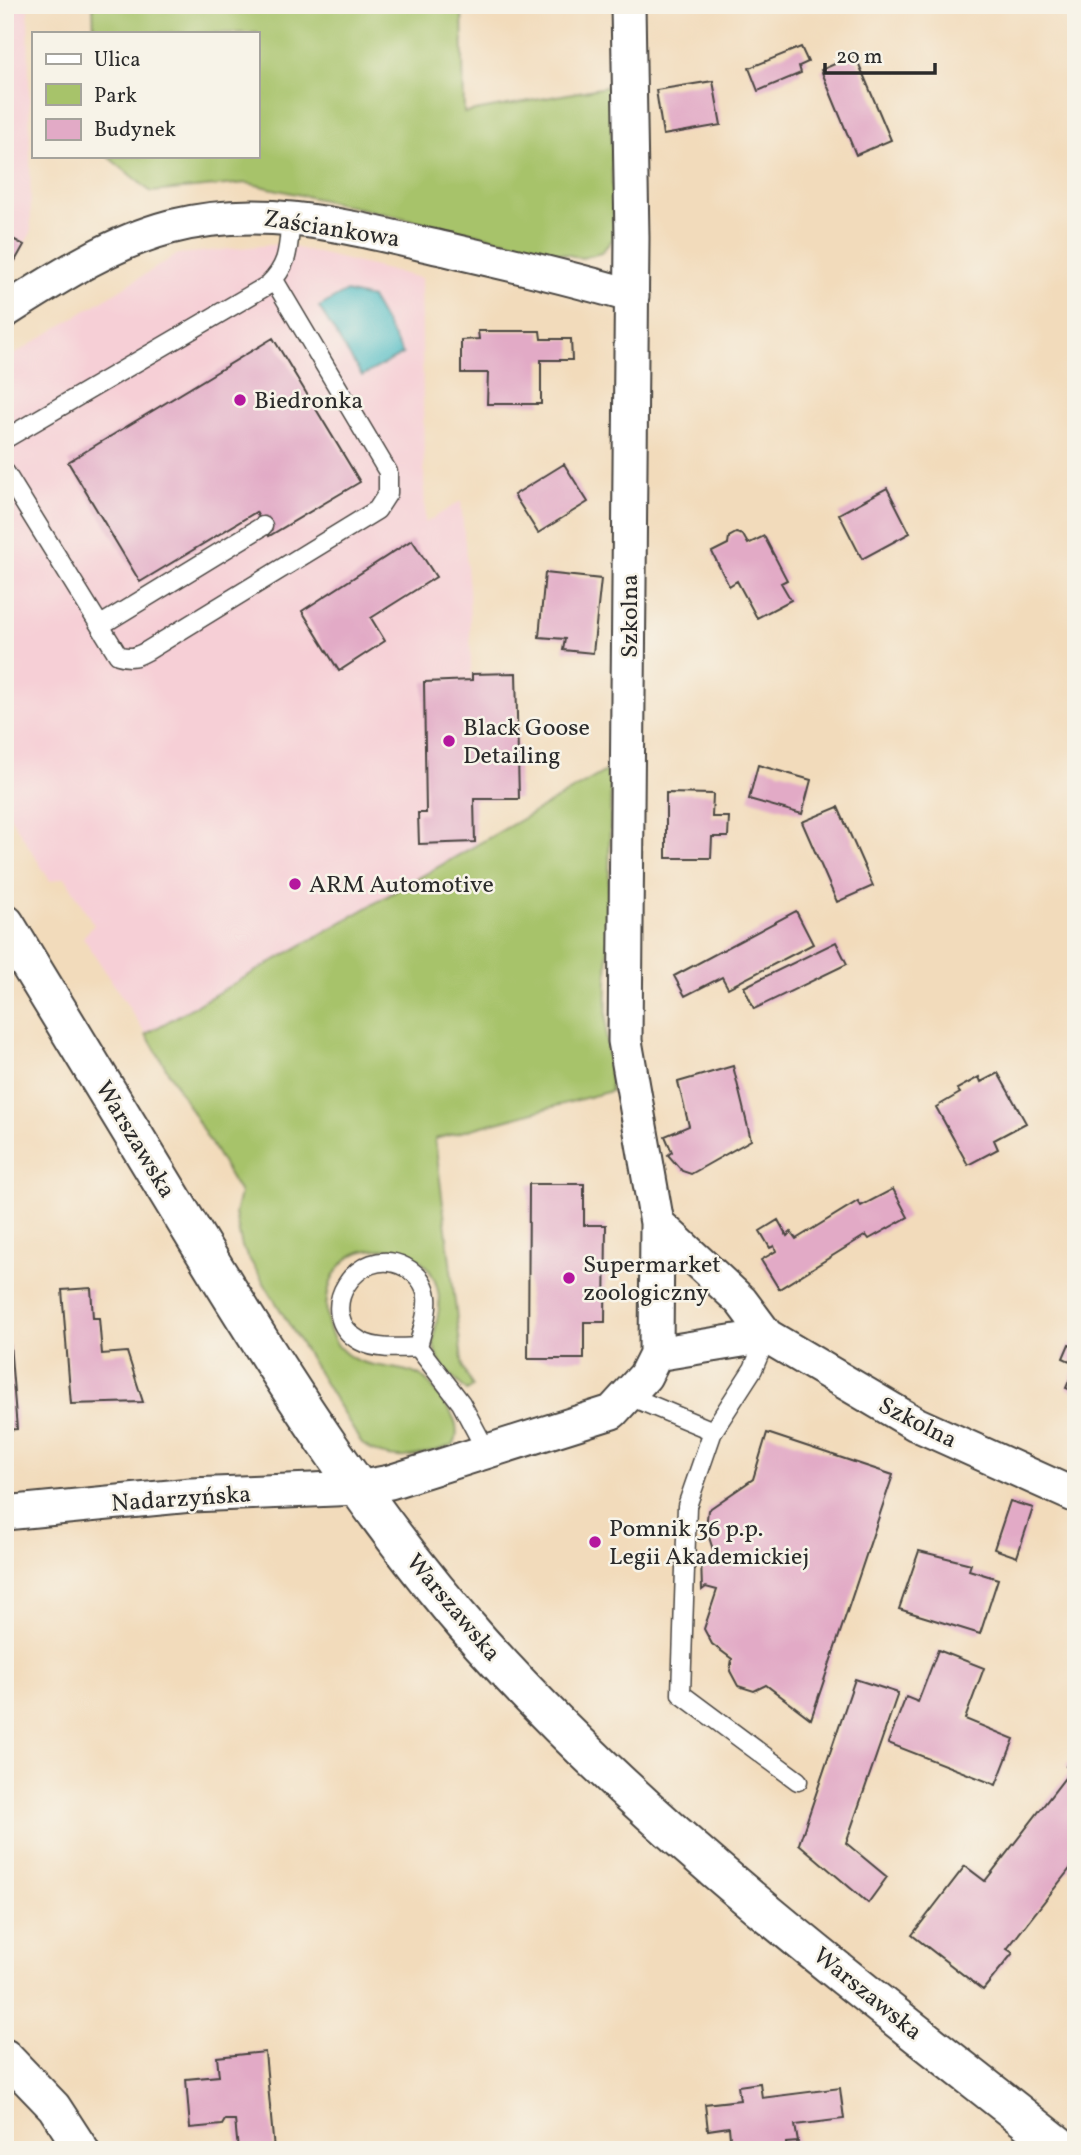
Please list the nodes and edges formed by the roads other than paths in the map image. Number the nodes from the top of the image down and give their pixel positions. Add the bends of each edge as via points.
1 (628, 5) edge
2 (291, 218) junction
3 (274, 280) junction
4 (632, 296) junction
5 (5, 311) edge
6 (5, 439) edge
7 (5, 472) edge
8 (263, 526) dead end
9 (101, 625) junction
10 (5, 924) edge
11 (657, 1223) junction
12 (767, 1336) junction
13 (418, 1347) junction
14 (656, 1354) junction
15 (629, 1396) junction
16 (713, 1431) junction
17 (487, 1451) junction
18 (358, 1488) junction
19 (1076, 1496) edge
20 (5, 1513) edge
21 (798, 1781) dead end
22 (5, 2056) edge
23 (82, 2150) edge
24 (1064, 2150) edge

1 - 4 street, Szkolna
2 - 3 lane via 287,258
2 - 4 street, Zaściankowa via 389,236
2 - 5 street, Zaściankowa via 224,216 168,228 70,270
3 - 6 lane
3 - 9 lane via 388,472 388,493 377,510 134,658 118,655
4 - 11 street, Szkolna via 625,1041
7 - 9 lane
8 - 9 lane
10 - 18 main road, Warszawska via 279,1374
11 - 12 street, Szkolna via 741,1301
11 - 14 street, Szkolna
12 - 14 street
12 - 16 lane via 753,1369
12 - 19 street, Szkolna via 916,1424
13 - 13 lane via 429,1300 425,1284 403,1266 384,1262 368,1264 351,1276 342,1290 342,1324 360,1341 385,1348
13 - 17 lane via 461,1403
14 - 15 street, Szkolna
15 - 16 lane
15 - 17 street, Szkolna via 612,1412 588,1422
16 - 21 lane via 687,1506 681,1694
17 - 18 street, Szkolna
18 - 20 street, Nadarzyńska via 191,1495
18 - 24 main road, Warszawska via 481,1643 688,1847
22 - 23 street via 54,2107

